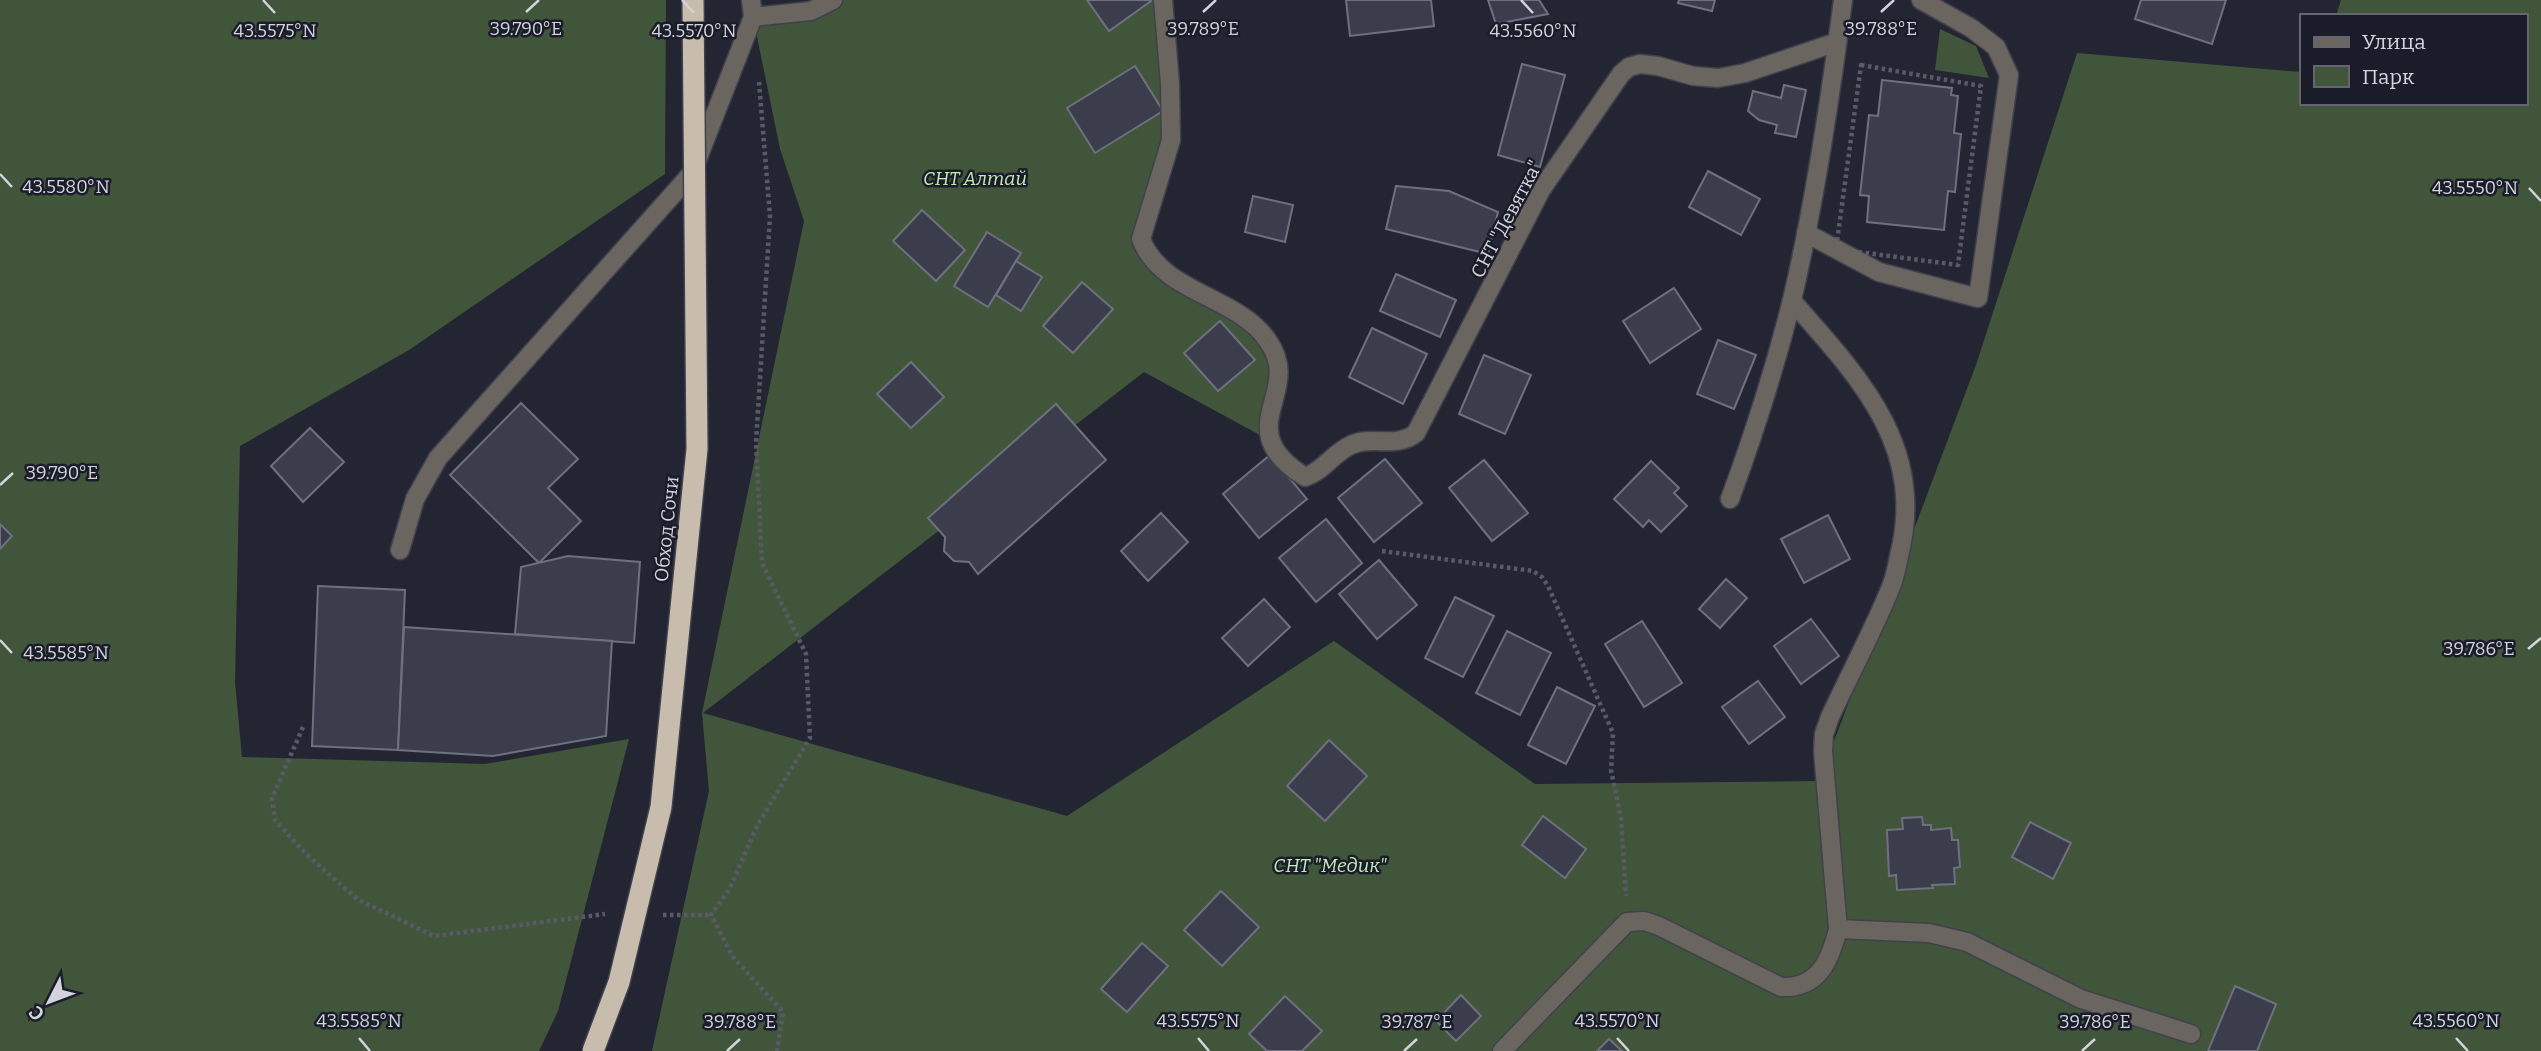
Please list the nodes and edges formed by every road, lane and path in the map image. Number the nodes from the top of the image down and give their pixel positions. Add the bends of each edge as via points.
1 (693, 0) edge
2 (833, 0) edge
3 (1163, 0) edge
4 (1843, 0) edge
5 (1921, 0) edge
6 (752, 9) edge
7 (1837, 42) junction
8 (758, 70) dead end
9 (1806, 233) junction
10 (1836, 249) junction
11 (1791, 301) junction
12 (1730, 499) dead end
13 (400, 550) dead end
14 (1382, 551) dead end
15 (303, 727) dead end
16 (608, 914) dead end
17 (660, 915) dead end
18 (711, 915) junction
19 (1627, 922) junction
20 (1838, 929) junction
21 (2191, 1034) dead end
22 (593, 1051) edge
23 (777, 1051) edge
24 (1502, 1051) edge

1 - 22 highway, Обход Сочи, bridge via 697,449 661,807 619,982
2 - 6 lane via 811,11
3 - 7 lane, СНТ "Девятка" via 1171,140 1141,239 1146,251 1177,280 1238,311 1258,326 1271,344 1279,374 1269,440 1275,452 1305,477 1351,445 1399,442 1416,433 1541,190 1629,67 1658,66 1718,78 1745,74
4 - 7 lane
5 - 10 lane via 1996,47 2009,75 1978,298 1879,272
6 - 13 lane via 692,173 438,457 415,499
7 - 9 lane
8 - 18 path via 770,216 756,443 762,563 806,654 810,738
9 - 10 lane
9 - 11 lane
10 - 10 path via 1861,65 1981,86 1958,265
11 - 12 lane
11 - 20 lane via 1846,363 1874,403 1902,463 1907,500 1892,585 1824,734
14 - 19 path via 1533,571 1548,586 1613,733 1611,769 1621,818
15 - 16 path via 272,798 275,820 357,899 434,936
17 - 18 path
18 - 23 path via 733,957 783,1012
19 - 20 lane via 1659,926 1781,987 1797,988 1822,968
19 - 24 lane
20 - 21 lane via 1929,933 1968,942 2081,999

